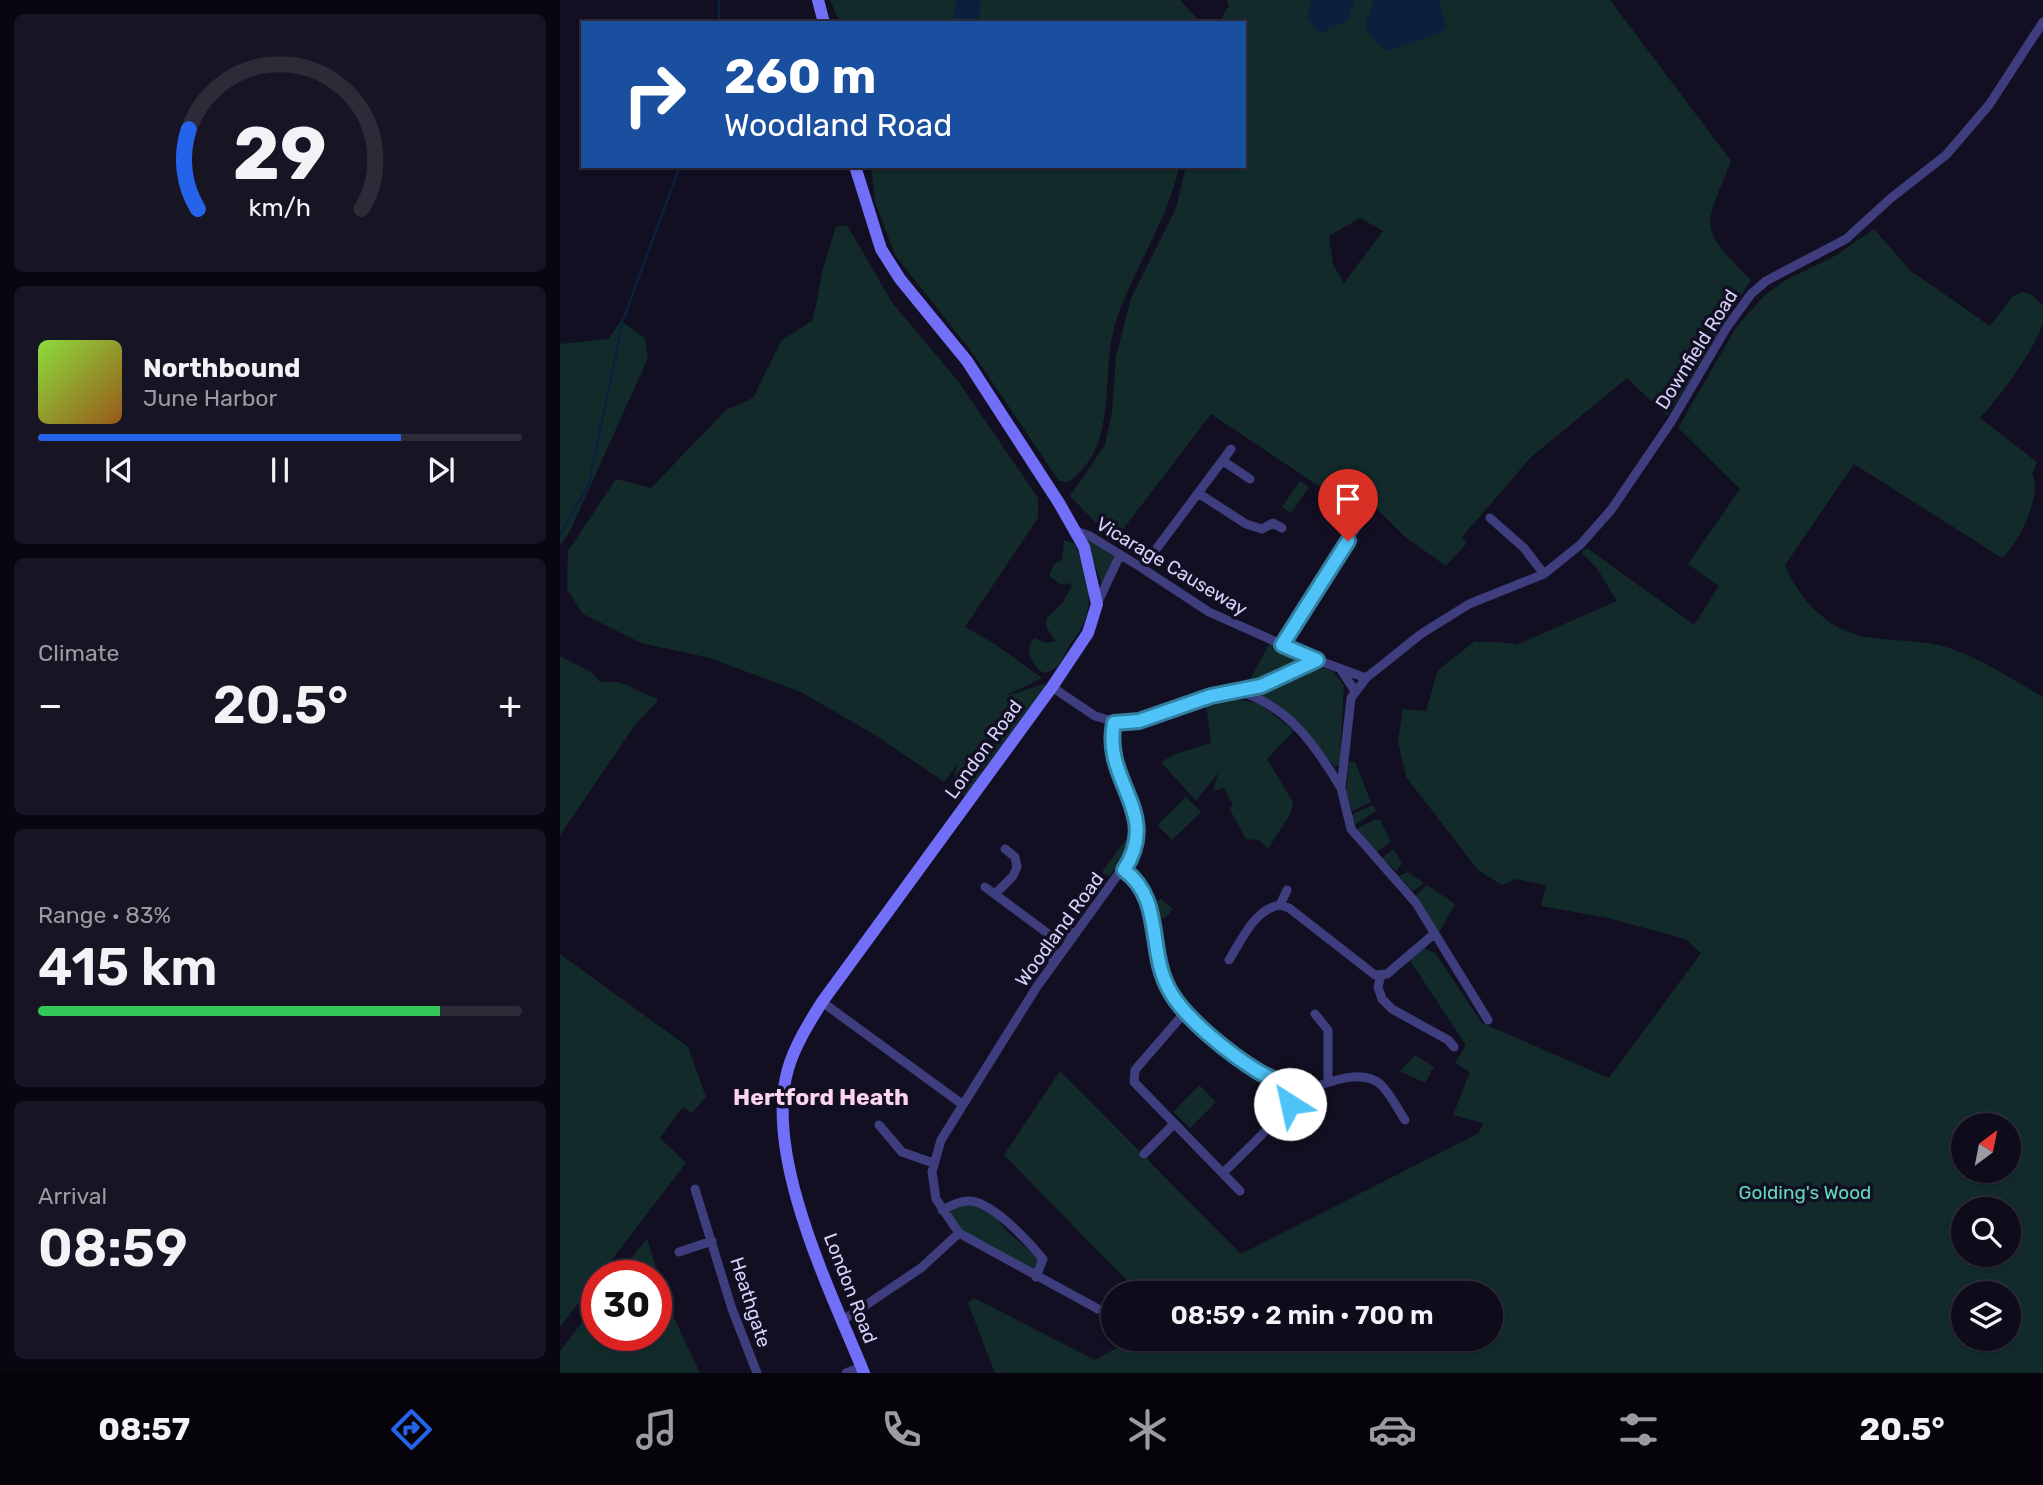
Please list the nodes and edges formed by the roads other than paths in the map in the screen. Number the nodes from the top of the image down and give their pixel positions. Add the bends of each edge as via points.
1 (818, 0) edge
2 (823, 21) edge
3 (2043, 22) edge
4 (856, 168) edge
5 (1231, 449) dead end
6 (1223, 461) junction
7 (1250, 479) dead end
8 (1198, 493) junction
9 (1363, 517) dead end
10 (1490, 518) dead end
11 (1282, 528) dead end
12 (1076, 531) junction
13 (1120, 555) junction
14 (1142, 568) junction
15 (1544, 575) junction
16 (1097, 604) junction
17 (1282, 645) junction
18 (1317, 660) junction
19 (1341, 670) junction
20 (1366, 678) junction
21 (1052, 687) junction
22 (1355, 691) junction
23 (1241, 692) junction
24 (1114, 723) junction
25 (1341, 788) junction
26 (1005, 849) dead end
27 (1124, 870) junction
28 (985, 887) dead end
29 (1287, 890) dead end
30 (995, 894) junction
31 (1280, 905) junction
32 (1077, 931) junction
33 (1434, 934) junction
34 (1054, 937) junction
35 (1229, 960) dead end
36 (1053, 962) junction
37 (1381, 975) junction
38 (822, 1002) junction
39 (1186, 1011) junction
40 (1315, 1014) dead end
41 (1488, 1020) dead end
42 (1454, 1048) dead end
43 (1328, 1080) junction
44 (1291, 1095) junction
45 (962, 1104) junction
46 (1405, 1119) dead end
47 (1174, 1124) junction
48 (879, 1125) dead end
49 (1144, 1154) dead end
50 (933, 1163) junction
51 (1223, 1173) junction
52 (695, 1189) dead end
53 (1240, 1191) dead end
54 (942, 1210) junction
55 (959, 1233) junction
56 (712, 1241) junction
57 (679, 1252) dead end
58 (1036, 1277) junction
59 (1098, 1309) dead end
60 (842, 1321) junction
61 (862, 1370) edge
62 (757, 1373) edge
63 (846, 1373) edge

1 - 2 main road
3 - 15 street, Downfield Road via 1989,105 1946,155 1846,239 1766,281 1751,294 1611,510 1581,544
4 - 12 main road, London Road via 881,248 900,279 967,361
5 - 6 street
6 - 7 street
6 - 8 street
8 - 11 street via 1246,524 1262,529 1273,523
8 - 14 street
9 - 17 street
10 - 15 street via 1524,548
12 - 13 street, Vicarage Causeway
12 - 16 main road, London Road via 1090,564
13 - 14 street, Vicarage Causeway
13 - 16 street
14 - 17 street, Vicarage Causeway via 1209,612
15 - 20 street, Downfield Road via 1469,604
16 - 21 main road, London Road via 1088,633
17 - 18 street, Vicarage Causeway
18 - 19 street, Vicarage Causeway
18 - 23 street
19 - 20 street, Vicarage Causeway
19 - 22 street
20 - 22 street, Downfield Road
21 - 24 street
21 - 38 main road, London Road
22 - 25 street via 1347,711
23 - 24 street via 1211,696 1139,721
23 - 25 street via 1296,723
24 - 27 street, Woodland Road via 1113,753 1139,835
25 - 33 street via 1353,834 1416,903
26 - 30 street via 1017,860 1017,870
27 - 32 street, Woodland Road
27 - 39 street via 1148,899 1161,972
28 - 30 street
29 - 31 street
30 - 34 street
31 - 35 street via 1261,913
31 - 37 street via 1369,972
32 - 34 street
32 - 36 street, Woodland Road
33 - 37 street
33 - 41 street
34 - 36 street
36 - 45 street, Woodland Road
37 - 42 street via 1378,987 1387,1004
38 - 45 street
38 - 60 main road, London Road via 788,1070 783,1095 784,1137 812,1244
39 - 44 street via 1230,1052 1285,1085
39 - 47 street via 1133,1076 1136,1086
40 - 43 street via 1328,1030
43 - 44 street
43 - 46 street via 1372,1079 1384,1088
44 - 51 street via 1284,1114
45 - 50 street, Woodland Road
47 - 49 street
47 - 51 street
48 - 50 street via 902,1153
50 - 54 street via 933,1189
51 - 53 street
52 - 56 street, Heathgate
54 - 55 street
54 - 58 street via 964,1201 990,1208 1043,1259
55 - 58 street
55 - 60 street via 921,1268
56 - 57 street, Heathgate
56 - 62 street, Heathgate
58 - 59 street
60 - 61 main road, London Road
61 - 63 street

